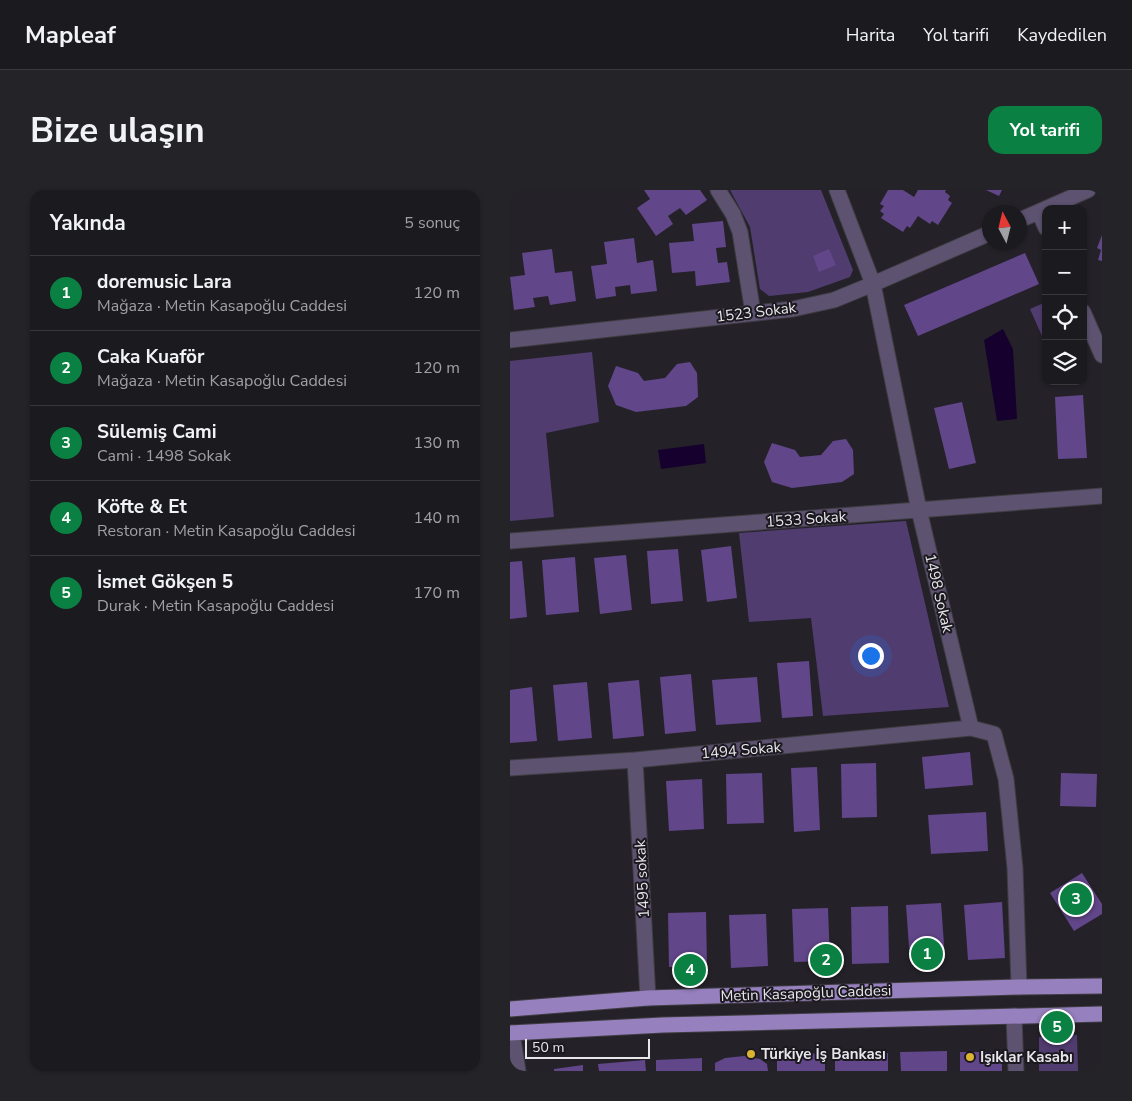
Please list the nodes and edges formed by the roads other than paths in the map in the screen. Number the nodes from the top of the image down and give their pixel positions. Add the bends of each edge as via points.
1 (718, 190) edge
2 (837, 190) edge
3 (1088, 190) edge
4 (1039, 212) junction
5 (1027, 217) edge
6 (1042, 219) edge
7 (982, 236) edge
8 (872, 284) junction
9 (753, 313) junction
10 (1087, 321) edge
11 (510, 340) edge
12 (1102, 355) edge
13 (1102, 496) edge
14 (919, 510) junction
15 (510, 540) edge
16 (971, 728) junction
17 (635, 760) junction
18 (510, 768) edge
19 (1102, 986) edge
20 (1019, 987) junction
21 (648, 998) junction
22 (510, 1009) edge
23 (1102, 1014) edge
24 (1014, 1016) junction
25 (511, 1033) edge
26 (518, 1071) edge
27 (1016, 1071) edge

1 - 9 street via 740,232
2 - 8 street, 1498 Sokak
3 - 4 street
4 - 5 street
4 - 6 street
7 - 8 street, 1523 Sokak
8 - 9 street, 1523 Sokak via 834,300
8 - 14 street, 1498 Sokak
9 - 11 street, 1523 Sokak
10 - 12 street
13 - 14 street, 1533 Sokak
14 - 15 street, 1533 Sokak
14 - 16 street, 1498 Sokak
16 - 17 street, 1494 Sokak
16 - 20 street via 994,734 1006,779 1015,868
17 - 18 street, 1494 Sokak
17 - 21 street, 1495 sokak
19 - 20 main road, Metin Kasapoğlu Caddesi
20 - 21 main road, Metin Kasapoğlu Caddesi
21 - 22 main road, Metin Kasapoğlu Caddesi
23 - 24 main road, Metin Kasapoğlu Caddesi
24 - 25 main road, Metin Kasapoğlu Caddesi via 663,1025
24 - 27 street
25 - 26 street

